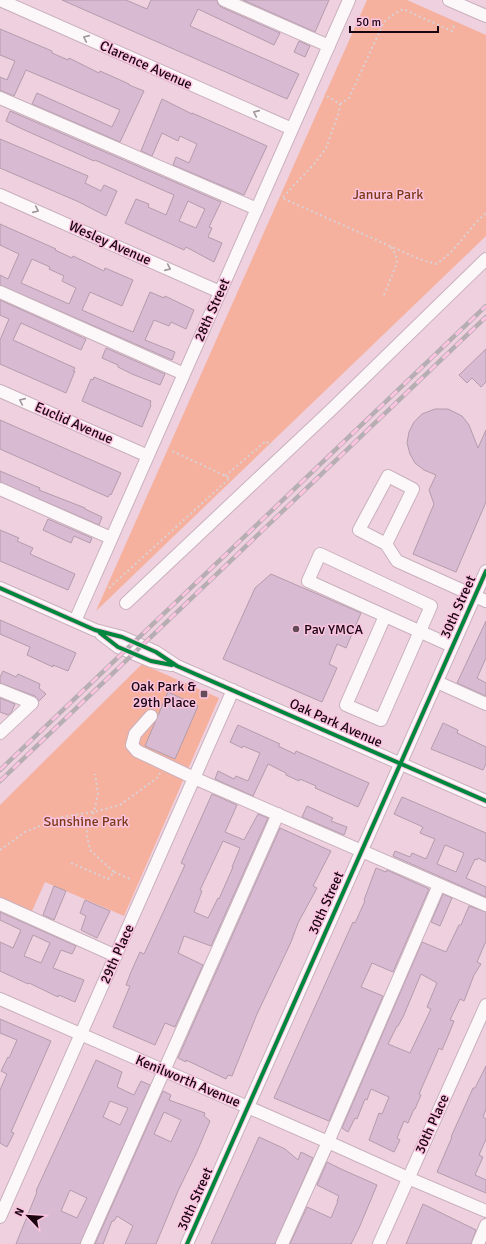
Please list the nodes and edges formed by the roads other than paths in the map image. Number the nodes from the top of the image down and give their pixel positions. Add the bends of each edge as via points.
1 (0, 0) edge
2 (224, 0) edge
3 (349, 0) edge
4 (449, 0) edge
5 (486, 16) edge
6 (329, 46) junction
7 (0, 98) edge
8 (292, 129) junction
9 (0, 195) edge
10 (257, 209) junction
11 (486, 259) edge
12 (0, 292) edge
13 (220, 292) junction
14 (184, 374) junction
15 (0, 391) edge
16 (148, 456) junction
17 (0, 489) edge
18 (111, 538) junction
19 (386, 544) junction
20 (486, 571) edge
21 (0, 588) edge
22 (475, 596) junction
23 (486, 601) edge
24 (126, 603) dead end
25 (386, 616) junction
26 (75, 621) junction
27 (420, 632) junction
28 (452, 646) junction
29 (437, 682) junction
30 (0, 690) edge
31 (233, 690) junction
32 (486, 704) edge
33 (151, 716) dead end
34 (0, 733) edge
35 (400, 764) junction
36 (194, 778) junction
37 (486, 801) edge
38 (278, 814) junction
39 (362, 851) junction
40 (440, 885) junction
41 (0, 904) edge
42 (486, 905) edge
43 (116, 956) junction
44 (0, 999) edge
45 (486, 1005) edge
46 (81, 1034) junction
47 (164, 1071) junction
48 (248, 1107) junction
49 (328, 1142) junction
50 (408, 1178) junction
51 (486, 1211) edge
52 (0, 1217) edge
53 (486, 1225) edge
54 (87, 1244) edge
55 (187, 1244) edge
56 (282, 1244) edge
57 (378, 1244) edge
58 (478, 1244) edge

8 -> 1 street, Clarence Avenue
2 - 6 street
3 - 6 street, 28th Street
4 - 5 street
6 - 8 street, 28th Street
7 - 10 street
8 - 10 street, 28th Street
9 -> 13 street, Wesley Avenue
10 - 13 street, 28th Street
11 - 24 street
12 - 14 street
13 - 14 street, 28th Street
14 - 16 street, 28th Street
16 -> 15 street, Euclid Avenue
16 - 18 street, 28th Street
17 - 18 street
18 - 26 street, 28th Street
19 - 19 street via 358,530 388,476 413,489
19 - 22 street via 397,561
20 - 22 street, 30th Street
21 - 26 street, Oak Park Avenue
22 - 23 street
22 - 28 street, 30th Street
25 - 27 street
25 - 27 street via 346,705 381,720
25 - 27 street via 308,581 320,554 431,606
26 - 31 street, Oak Park Avenue via 96,630 118,647 151,661 177,666
27 - 28 street
28 - 29 street, 30th Street
29 - 32 street
29 - 35 street, 30th Street
30 - 34 street via 32,703
31 - 35 street, Oak Park Avenue
31 - 36 street, 29th Place
33 - 36 street via 135,734 132,745 137,751
35 - 37 street, Oak Park Avenue
35 - 39 street, 30th Street
36 - 38 street
36 - 43 street, 29th Place
38 - 39 street
38 - 47 street
39 - 40 street
39 - 48 street, 30th Street
40 - 42 street
40 - 49 street
41 - 43 street
43 - 46 street, 29th Place
44 - 46 street, Kenilworth Avenue
45 - 50 street, 30th Place
46 - 47 street, Kenilworth Avenue
46 - 52 street, 29th Place
47 - 48 street, Kenilworth Avenue
47 - 54 street
48 - 49 street, Kenilworth Avenue
48 - 55 street, 30th Street
49 - 50 street, Kenilworth Avenue
49 - 56 street
50 - 51 street, Kenilworth Avenue
50 - 57 street, 30th Place
53 - 58 street

